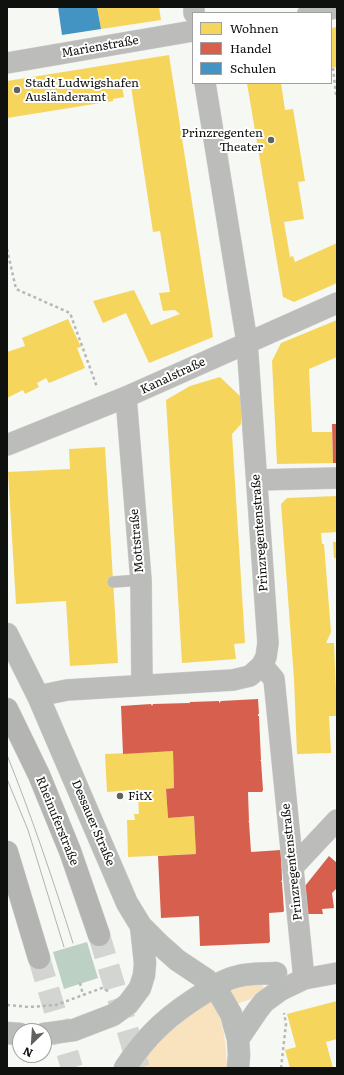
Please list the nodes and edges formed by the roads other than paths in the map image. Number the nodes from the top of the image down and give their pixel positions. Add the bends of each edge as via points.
1 (337, 8) edge
2 (314, 12) edge
3 (192, 31) edge
4 (7, 63) edge
5 (205, 84) edge
6 (337, 303) edge
7 (247, 342) junction
8 (126, 397) junction
9 (7, 445) edge
10 (337, 478) edge
11 (257, 480) junction
12 (141, 580) junction
13 (113, 582) dead end
14 (7, 634) edge
15 (262, 665) junction
16 (142, 685) junction
17 (38, 696) junction
18 (7, 709) edge
19 (337, 820) edge
20 (7, 852) edge
21 (292, 867) junction
22 (141, 926) junction
23 (99, 935) tunnel mouth
24 (39, 958) tunnel mouth
25 (337, 973) edge
26 (304, 979) junction
27 (277, 982) junction
28 (213, 986) junction
29 (52, 1033) edge
30 (238, 1039) junction
31 (125, 1068) edge
32 (238, 1068) edge

1 - 2 street
3 - 4 street, Marienstraße
5 - 7 street, Prinzregentenstraße
6 - 7 street, Kanalstraße
7 - 8 street, Kanalstraße
7 - 11 street, Prinzregentenstraße
8 - 9 street, Kanalstraße
8 - 12 street, Mottstraße
10 - 11 street
11 - 15 street, Prinzregentenstraße via 268,643
12 - 13 lane
12 - 16 street, Mottstraße
14 - 17 main road, Dessauer Straße
15 - 16 street via 250,676 233,680
15 - 21 street, Prinzregentenstraße via 274,679
16 - 17 street via 67,690
17 - 22 main road, Dessauer Straße via 127,903
18 - 23 main road, Rheinuferstraße via 68,844
19 - 21 street
20 - 24 main road
21 - 26 street, Prinzregentenstraße
22 - 28 main road, Dessauer Straße via 177,960
22 - 29 main road via 144,975 140,988 128,1004 113,1015 74,1030
25 - 26 street
26 - 27 street
27 - 28 main road via 238,976
27 - 30 main road
28 - 30 main road, Dessauer Straße via 231,1014
28 - 31 main road via 165,1020 146,1039
30 - 32 main road, Dessauer Straße

